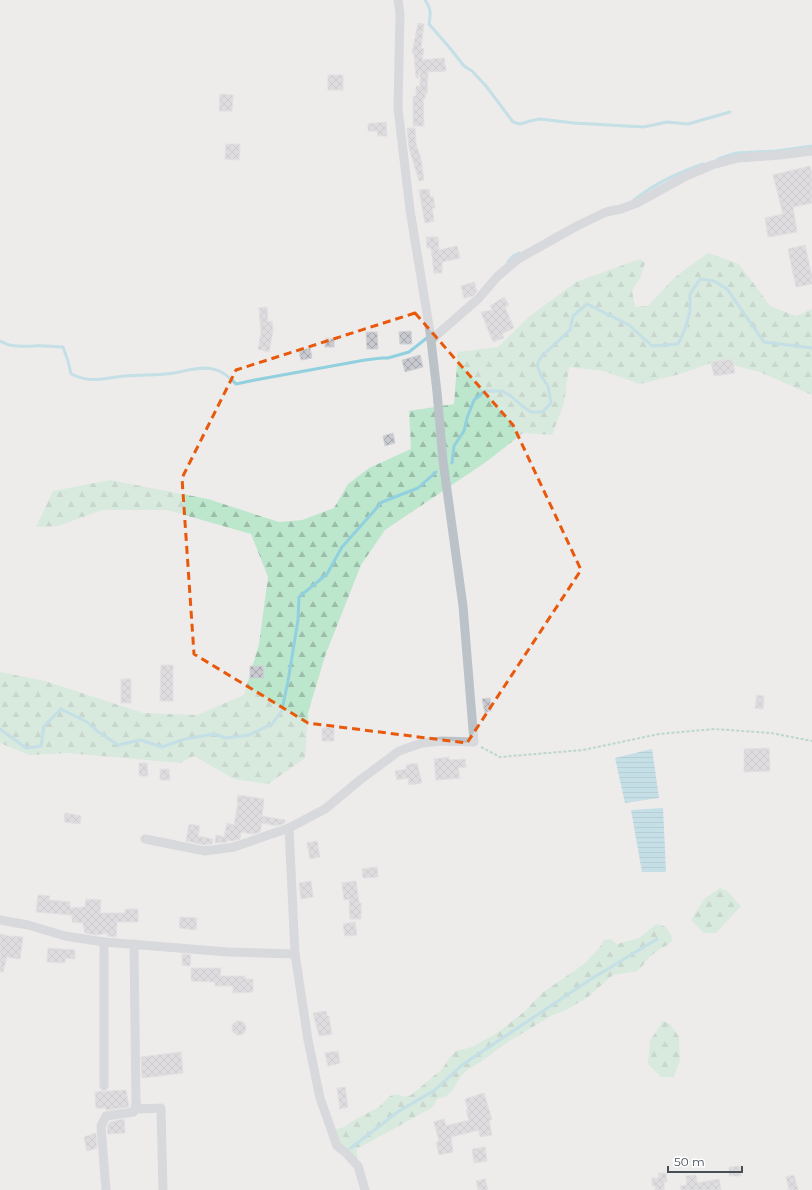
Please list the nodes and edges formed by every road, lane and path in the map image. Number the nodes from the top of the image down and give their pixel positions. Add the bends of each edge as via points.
1 (398, 0) edge
2 (812, 151) edge
3 (431, 340) junction
4 (812, 741) edge
5 (474, 742) junction
6 (289, 828) junction
7 (146, 839) dead end
8 (0, 920) edge
9 (104, 942) junction
10 (134, 944) junction
11 (294, 954) junction
12 (104, 1086) dead end
13 (136, 1104) junction
14 (106, 1190) edge
15 (163, 1190) edge
16 (365, 1190) edge

1 - 3 street via 398,108 410,210
2 - 3 street via 738,158 712,165 637,203 606,212 577,226 518,259 478,299
3 - 5 street via 442,461 465,622
4 - 5 path via 771,733 714,729 659,734 583,750 500,757
5 - 6 street via 422,743 398,752 325,809
6 - 7 street via 234,847 205,852
6 - 11 street
8 - 9 street via 65,936
9 - 10 street
9 - 12 street
10 - 11 street via 228,952
10 - 13 street
11 - 16 street via 320,1098 337,1146 358,1166
13 - 14 street via 134,1112 106,1116 102,1126
13 - 15 street via 140,1109 161,1108

